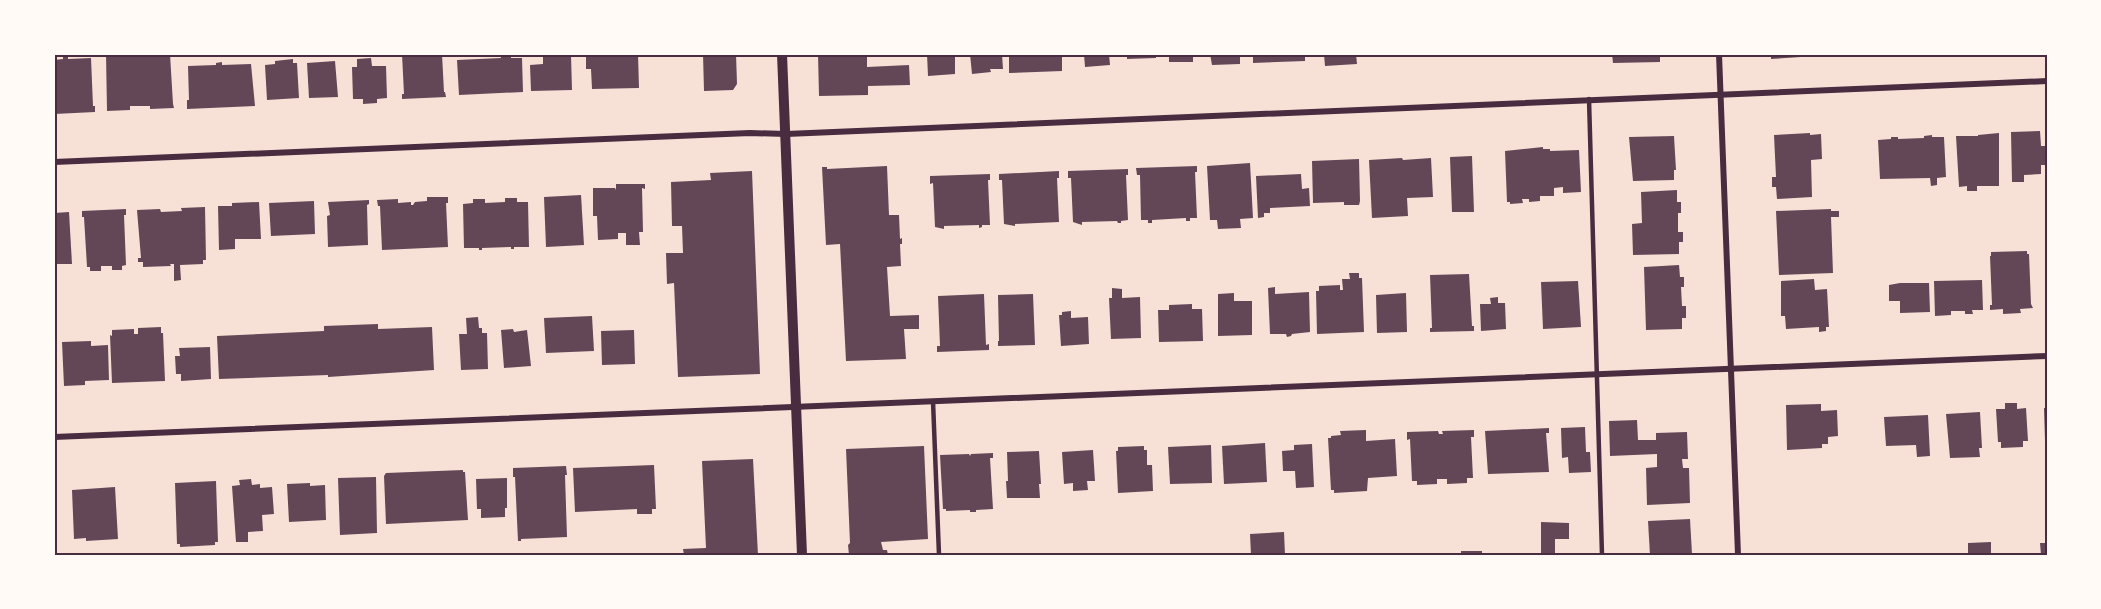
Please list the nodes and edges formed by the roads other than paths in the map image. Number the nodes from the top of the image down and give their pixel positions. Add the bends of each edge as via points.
1 (782, 54) edge
2 (1719, 54) edge
3 (2047, 81) edge
4 (1721, 94) junction
5 (1589, 99) junction
6 (786, 134) junction
7 (54, 162) edge
8 (2047, 356) edge
9 (1731, 369) junction
10 (1596, 375) junction
11 (933, 401) junction
12 (797, 406) junction
13 (54, 437) edge
14 (802, 555) edge
15 (939, 555) edge
16 (1602, 555) edge
17 (1738, 555) edge

1 - 6 street
2 - 4 street
3 - 4 street
4 - 5 street
4 - 9 street
5 - 6 street
5 - 10 lane
6 - 7 street
6 - 12 street
8 - 9 street
9 - 10 street
9 - 17 street
10 - 11 street
10 - 16 lane
11 - 12 street
11 - 15 lane
12 - 13 street
12 - 14 street

